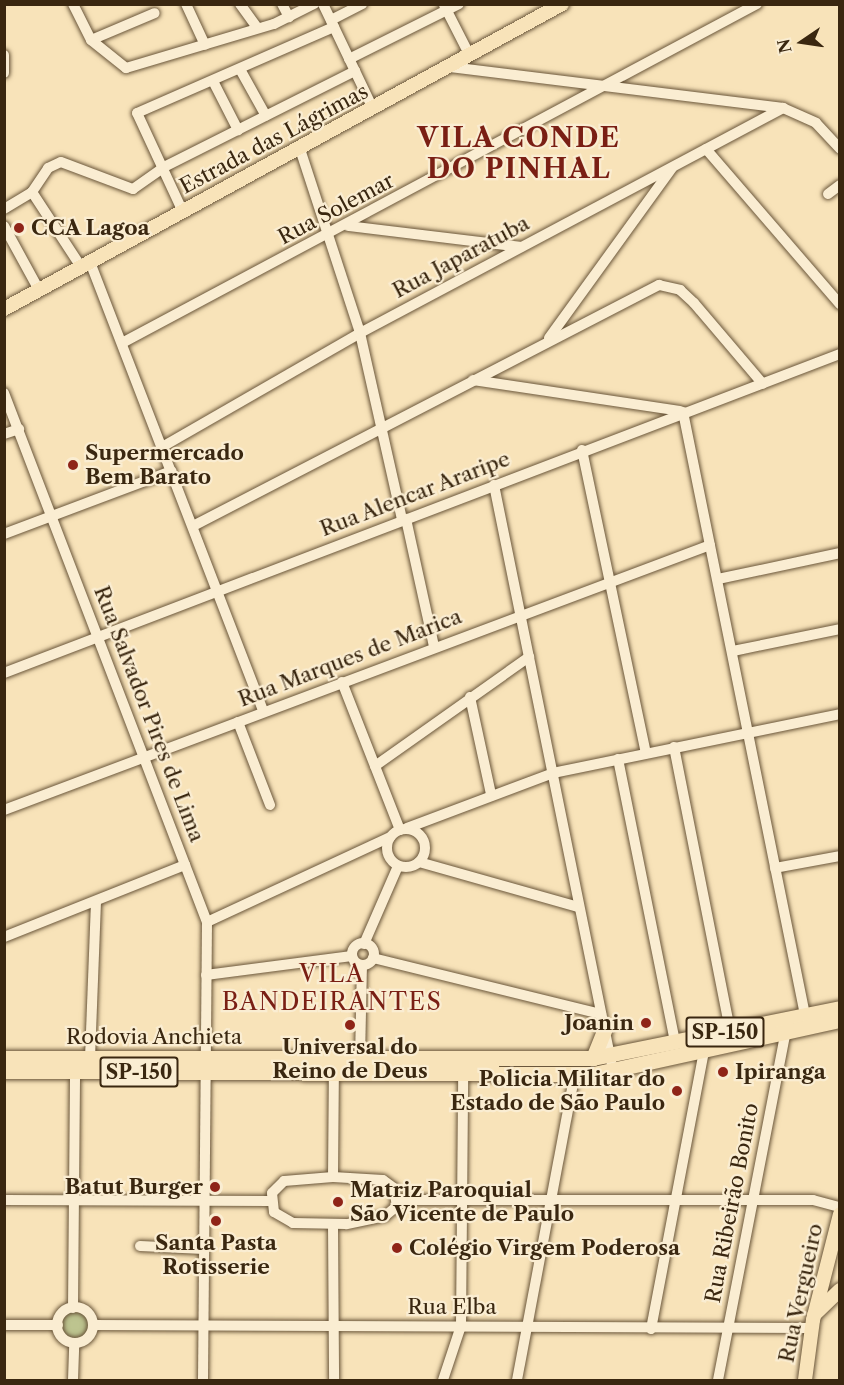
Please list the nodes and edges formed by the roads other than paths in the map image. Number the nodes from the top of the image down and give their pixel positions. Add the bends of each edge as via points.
1 (73, 4) edge
2 (186, 4) edge
3 (240, 4) edge
4 (282, 4) edge
5 (314, 4) edge
6 (323, 4) edge
7 (362, 4) edge
8 (459, 4) edge
9 (562, 4) edge
10 (757, 4) edge
11 (446, 7) edge
12 (155, 13) dead end
13 (289, 17) junction
14 (333, 24) junction
15 (257, 27) junction
16 (91, 40) junction
17 (205, 45) junction
18 (4, 55) edge
19 (470, 56) junction
20 (349, 59) junction
21 (450, 67) junction
22 (241, 71) junction
23 (355, 71) junction
24 (4, 73) edge
25 (214, 83) junction
26 (604, 86) junction
27 (783, 108) junction
28 (373, 109) junction
29 (266, 116) junction
30 (238, 130) junction
31 (840, 148) edge
32 (300, 149) junction
33 (706, 149) junction
34 (674, 165) junction
35 (164, 167) junction
36 (840, 185) edge
37 (32, 192) junction
38 (828, 194) dead end
39 (4, 209) edge
40 (183, 212) junction
41 (348, 225) junction
42 (4, 226) edge
43 (331, 235) junction
44 (521, 247) junction
45 (86, 264) junction
46 (39, 290) junction
47 (840, 304) edge
48 (4, 309) edge
49 (360, 333) junction
50 (548, 340) junction
51 (122, 343) junction
52 (840, 354) edge
53 (473, 380) junction
54 (764, 384) junction
55 (4, 393) edge
56 (683, 412) junction
57 (382, 424) junction
58 (19, 429) junction
59 (4, 434) edge
60 (162, 447) junction
61 (582, 450) junction
62 (172, 471) junction
63 (494, 485) junction
64 (54, 516) junction
65 (404, 519) junction
66 (193, 526) junction
67 (4, 534) edge
68 (710, 545) junction
69 (840, 553) edge
70 (718, 579) junction
71 (613, 581) junction
72 (216, 591) junction
73 (519, 615) junction
74 (840, 629) edge
75 (99, 637) junction
76 (434, 646) junction
77 (732, 651) junction
78 (529, 657) junction
79 (4, 673) edge
80 (342, 682) junction
81 (470, 697) junction
82 (264, 712) junction
83 (840, 714) edge
84 (238, 722) junction
85 (748, 732) junction
86 (674, 747) junction
87 (646, 753) junction
88 (145, 758) junction
89 (618, 759) junction
90 (375, 766) junction
91 (553, 773) junction
92 (491, 795) junction
93 (270, 805) dead end
94 (4, 810) edge
95 (404, 829) junction
96 (390, 837) junction
97 (840, 856) edge
98 (420, 862) junction
99 (185, 864) junction
100 (398, 866) junction
101 (775, 868) junction
102 (96, 903) junction
103 (578, 907) junction
104 (207, 922) junction
105 (4, 937) edge
106 (364, 944) junction
107 (352, 956) junction
108 (373, 958) junction
109 (362, 965) junction
110 (206, 975) junction
111 (840, 1008) edge
112 (805, 1015) junction
113 (840, 1020) edge
114 (603, 1021) junction
115 (730, 1031) junction
116 (785, 1034) junction
117 (675, 1042) junction
118 (704, 1051) junction
119 (610, 1056) junction
120 (4, 1058) edge
121 (90, 1058) junction
122 (593, 1058) junction
123 (360, 1059) junction
124 (204, 1064) junction
125 (334, 1070) junction
126 (4, 1071) edge
127 (612, 1071) junction
128 (75, 1072) junction
129 (463, 1073) junction
130 (575, 1073) junction
131 (333, 1177) junction
132 (73, 1199) junction
133 (4, 1200) edge
134 (204, 1200) junction
135 (398, 1200) junction
136 (461, 1200) junction
137 (677, 1200) junction
138 (752, 1200) junction
139 (271, 1201) junction
140 (548, 1201) junction
141 (840, 1207) edge
142 (840, 1214) edge
143 (333, 1224) junction
144 (140, 1246) dead end
145 (204, 1249) junction
146 (840, 1290) edge
147 (73, 1308) junction
148 (812, 1322) junction
149 (58, 1324) junction
150 (204, 1324) junction
151 (4, 1325) edge
152 (93, 1325) junction
153 (334, 1326) junction
154 (461, 1326) junction
155 (524, 1326) junction
156 (727, 1327) junction
157 (651, 1329) junction
158 (74, 1343) junction
159 (73, 1380) edge
160 (203, 1380) edge
161 (334, 1380) edge
162 (443, 1380) edge
163 (517, 1380) edge
164 (718, 1380) edge
165 (805, 1380) edge

1 - 16 street
2 - 17 street
3 - 15 street
4 - 13 street
5 - 13 street
6 - 14 street
7 - 14 street
8 - 11 street
9 - 19 main road, Estrada das Lágrimas
10 - 26 street, Rua Solemar
11 - 19 street
11 - 20 street
12 - 16 street
13 - 15 street
14 - 20 street
14 - 22 street
15 - 17 street
16 - 17 street via 126,68
18 - 24 street
19 - 21 main road, Estrada das Lágrimas
20 - 23 street
21 - 26 street
21 - 28 main road, Estrada das Lágrimas
22 - 25 street
22 - 29 street
23 - 28 street
23 - 29 street
25 - 30 street
25 - 35 street via 137,113
26 - 27 street
26 - 41 street, Rua Solemar
27 - 31 street via 816,123
27 - 33 street, Rua Japaratuba
28 - 32 main road, Estrada das Lágrimas
29 - 30 street
30 - 35 street
32 - 40 main road, Estrada das Lágrimas
32 - 43 street
33 - 34 street, Rua Japaratuba
33 - 47 street
34 - 44 street, Rua Japaratuba
34 - 50 street
35 - 37 street via 133,189 61,162 48,168
35 - 40 street
36 - 38 street
37 - 39 street
37 - 45 street
40 - 45 main road, Estrada das Lágrimas
41 - 43 street, Rua Solemar
41 - 44 street
42 - 46 street
43 - 49 street
43 - 51 street, Rua Solemar
44 - 49 street, Rua Japaratuba
45 - 46 main road, Estrada das Lágrimas
45 - 51 street
46 - 48 main road, Estrada das Lágrimas
49 - 57 street
49 - 60 street, Rua Japaratuba
50 - 53 street
50 - 54 street via 648,288 671,286 694,303
51 - 60 street
52 - 54 street, Rua Alencar Araripe
53 - 56 street
53 - 57 street
54 - 56 street, Rua Alencar Araripe
55 - 58 street, Rua Salvador Pires de Lima
56 - 61 street, Rua Alencar Araripe
56 - 68 street
57 - 65 street
57 - 66 street
58 - 59 street
58 - 64 street, Rua Salvador Pires de Lima
60 - 62 street
61 - 63 street, Rua Alencar Araripe
61 - 71 street
62 - 64 street
62 - 66 street
63 - 65 street, Rua Alencar Araripe
63 - 73 street
64 - 67 street
64 - 75 street, Rua Salvador Pires de Lima
65 - 72 street, Rua Alencar Araripe
65 - 76 street
66 - 72 street
68 - 70 street
68 - 71 street, Rua Marques de Marica
69 - 70 street
70 - 77 street
71 - 73 street, Rua Marques de Marica
71 - 87 street
72 - 75 street, Rua Alencar Araripe
72 - 82 street
73 - 76 street, Rua Marques de Marica
73 - 78 street
74 - 77 street
75 - 79 street, Rua Alencar Araripe
75 - 88 street, Rua Salvador Pires de Lima
76 - 80 street, Rua Marques de Marica
77 - 85 street
78 - 81 street
78 - 91 street
80 - 82 street, Rua Marques de Marica
80 - 90 street
81 - 90 street
81 - 92 street
82 - 84 street, Rua Marques de Marica
83 - 85 street
84 - 88 street, Rua Marques de Marica
84 - 93 street
85 - 86 street
85 - 101 street
86 - 87 street
86 - 115 street
87 - 89 street
88 - 94 street, Rua Marques de Marica
88 - 99 street, Rua Salvador Pires de Lima
89 - 91 street
89 - 117 street
90 - 95 street
91 - 92 street
91 - 103 street
92 - 95 street
95 - 96 street
95 - 98 street via 424,841
96 - 100 street via 387,850
96 - 104 street
97 - 101 street
98 - 100 street
98 - 103 street
99 - 102 street
99 - 104 street, Rua Salvador Pires de Lima
100 - 106 street
101 - 112 street
102 - 105 street
102 - 121 street
103 - 114 street
104 - 110 street, Rua Salvador Pires de Lima
106 - 107 street
106 - 108 street
107 - 109 street
107 - 110 street
108 - 109 street
108 - 114 street
109 - 123 street
110 - 124 street, Rua Salvador Pires de Lima
111 - 112 highway, Rodovia Anchieta / SP-150
112 - 115 highway, Rodovia Anchieta / SP-150
113 - 116 highway, Rodovia Anchieta / SP-150
114 - 119 street
114 - 122 highway
115 - 117 highway, Rodovia Anchieta / SP-150
116 - 118 highway, Rodovia Anchieta / SP-150
116 - 138 street, Rua Ribeirão Bonito
117 - 119 highway, Rodovia Anchieta / SP-150
118 - 127 highway, Rodovia Anchieta / SP-150
118 - 137 street
119 - 122 highway, Rodovia Anchieta / SP-150
119 - 127 street
120 - 121 highway, Rodovia Anchieta / SP-150
121 - 124 highway, Rodovia Anchieta / SP-150
122 - 123 highway, Rodovia Anchieta / SP-150
123 - 124 highway, Rodovia Anchieta / SP-150
124 - 125 highway, Rodovia Anchieta / SP-150
124 - 128 highway, Rodovia Anchieta / SP-150
124 - 134 street, Rua Salvador Pires de Lima
125 - 129 highway, Rodovia Anchieta / SP-150
125 - 131 street
126 - 128 highway, Rodovia Anchieta / SP-150
127 - 130 highway, Rodovia Anchieta / SP-150
128 - 132 street
129 - 130 highway, Rodovia Anchieta / SP-150
129 - 136 street
130 - 140 street
131 - 135 street via 383,1180
131 - 139 street via 284,1181
132 - 133 street
132 - 134 street
132 - 147 street
134 - 139 street
134 - 145 street, Rua Salvador Pires de Lima
135 - 136 street
135 - 143 street via 385,1216
136 - 140 street
136 - 154 street
137 - 138 street
137 - 140 street
137 - 157 street
138 - 141 street via 813,1200
138 - 156 street, Rua Ribeirão Bonito
139 - 143 street via 285,1221
140 - 155 street
142 - 148 main road, Rua Vergueiro
143 - 153 street
144 - 145 street
145 - 150 street, Rua Salvador Pires de Lima
146 - 148 main road
147 - 149 street
147 - 152 street via 87,1312
148 - 156 street, Rua Elba
148 - 165 main road, Rua Vergueiro
149 - 151 street
149 - 158 street via 64,1339
150 - 152 street, Rua Elba
150 - 153 street, Rua Elba
150 - 160 street, Rua Salvador Pires de Lima
152 - 158 street via 90,1336
153 - 154 street, Rua Elba
153 - 161 street
154 - 155 street, Rua Elba
154 - 162 street
155 - 157 street, Rua Elba
155 - 163 street
156 - 157 street, Rua Elba
156 - 164 street, Rua Ribeirão Bonito
158 - 159 street

